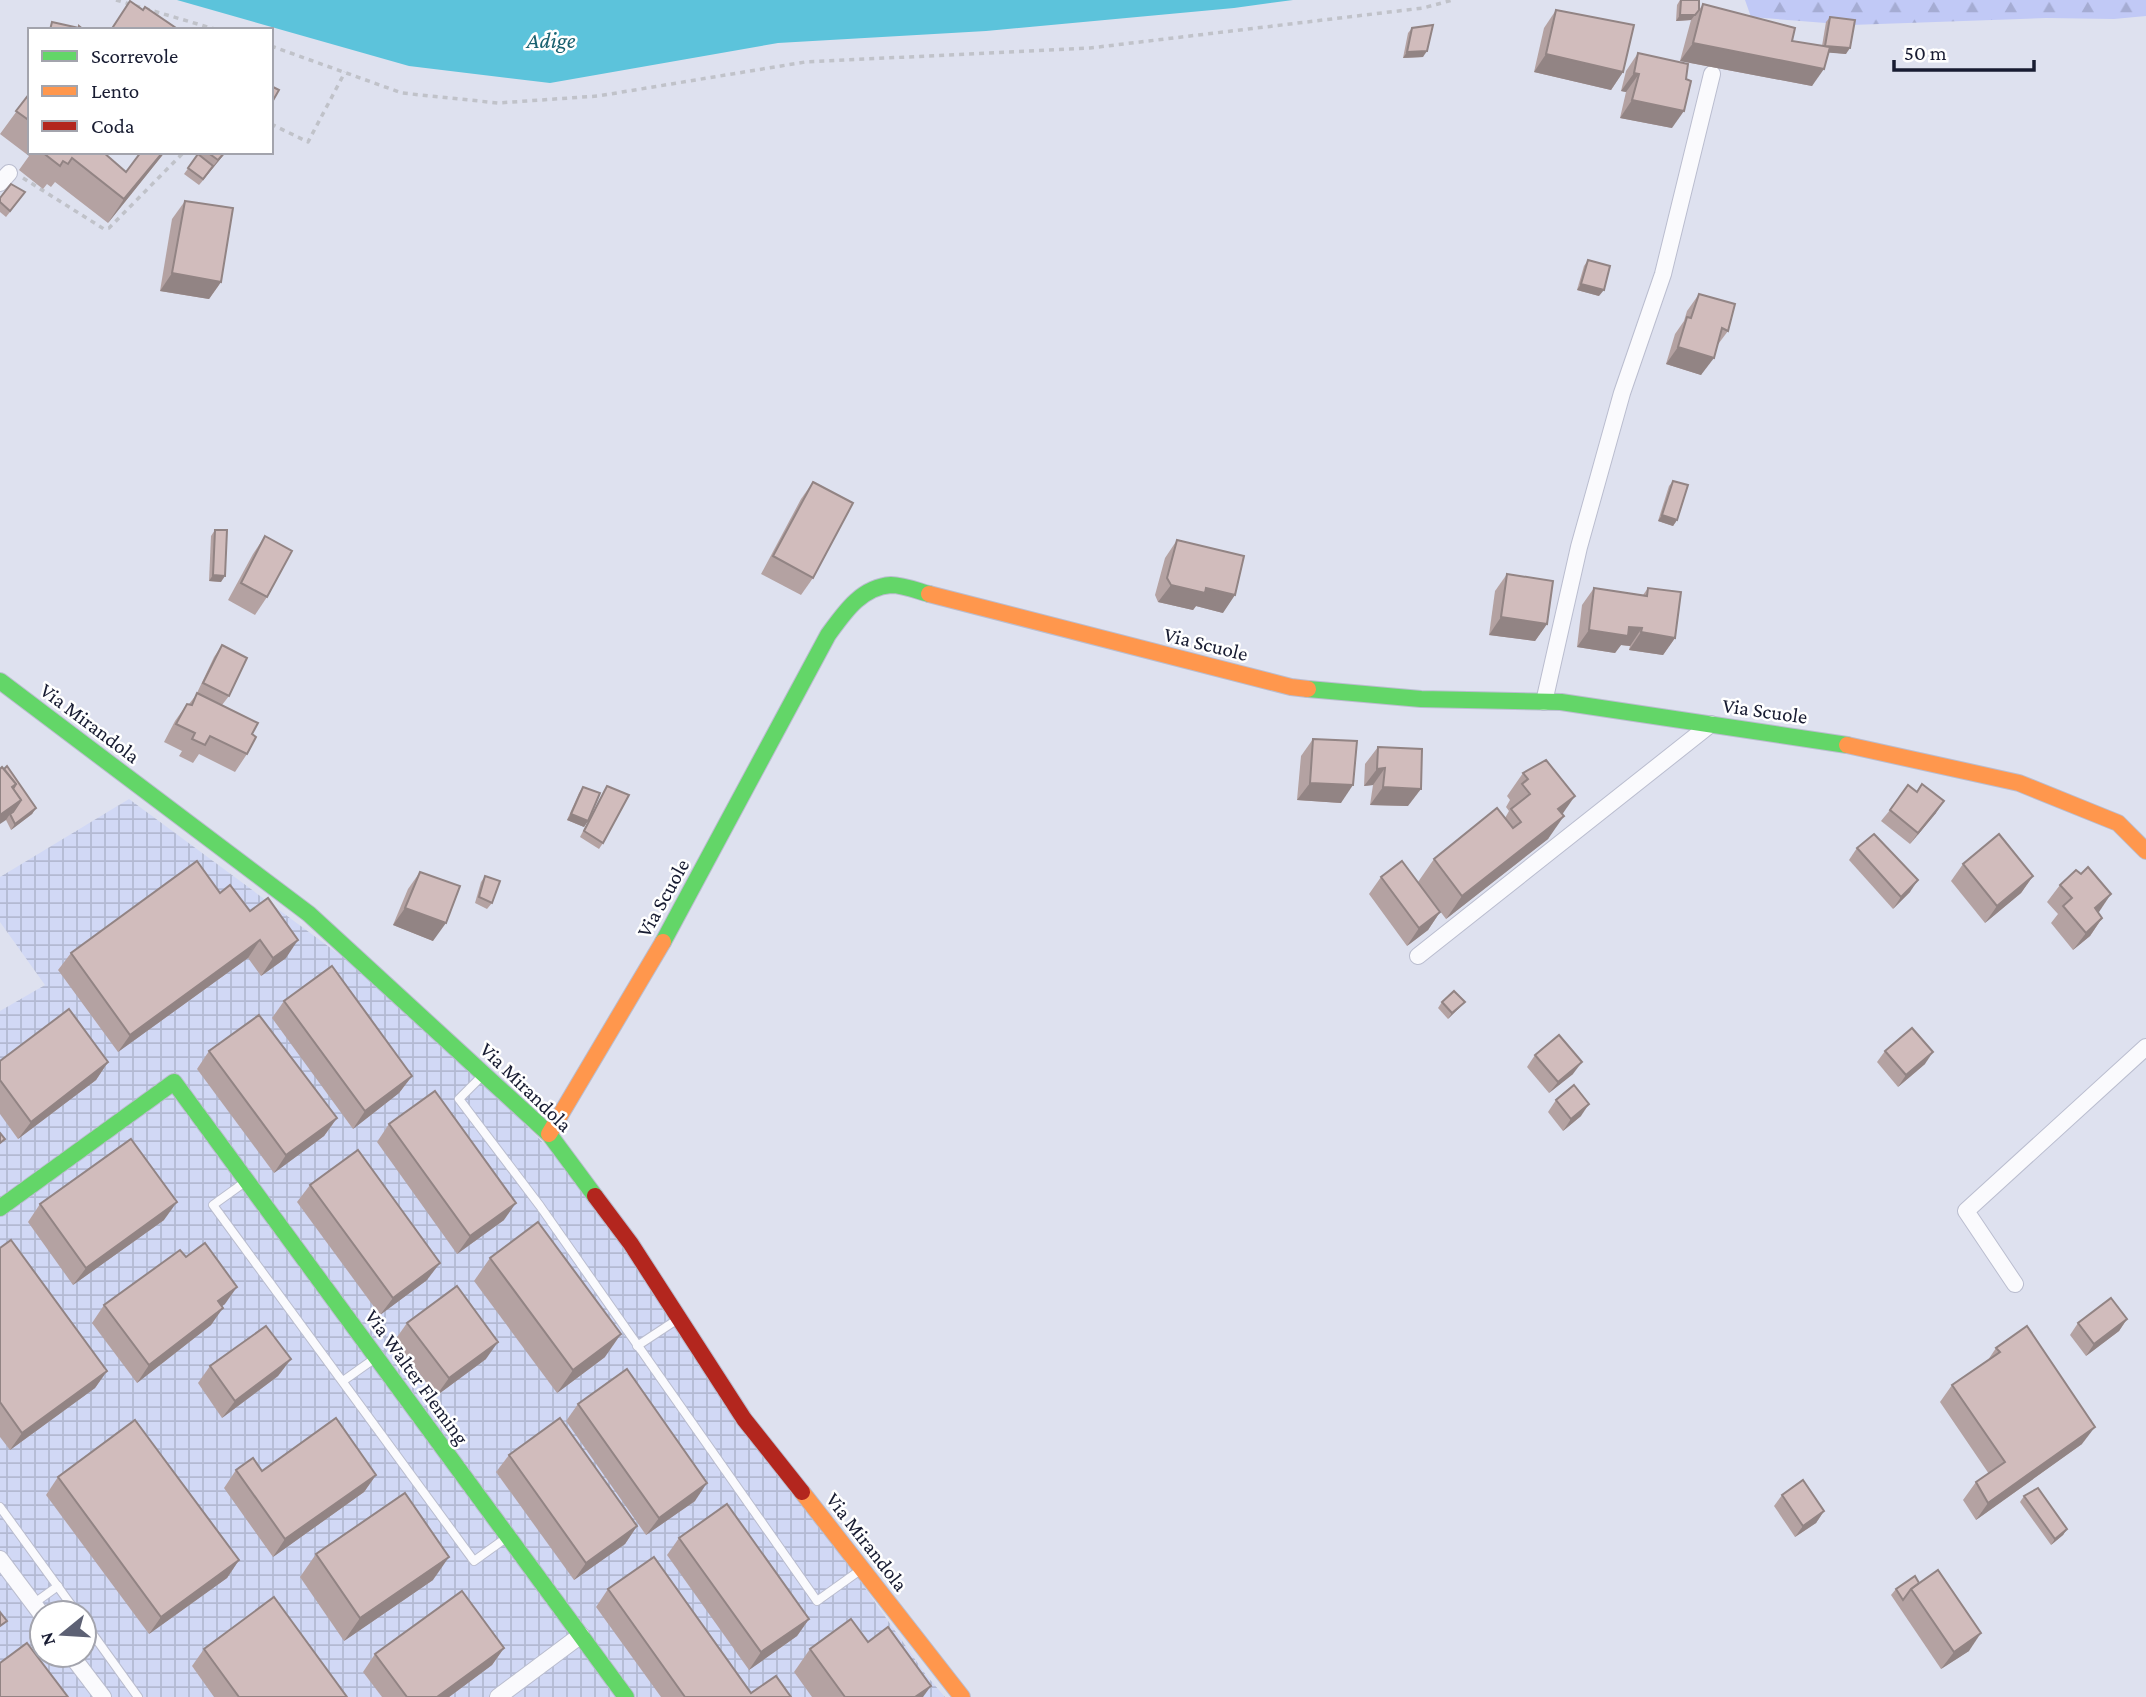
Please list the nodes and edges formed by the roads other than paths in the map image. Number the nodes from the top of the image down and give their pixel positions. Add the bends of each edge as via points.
1 (1712, 74) dead end
2 (0, 681) edge
3 (1544, 702) junction
4 (1711, 724) junction
5 (2146, 851) edge
6 (1418, 956) dead end
7 (2146, 1047) edge
8 (484, 1074) junction
9 (549, 1133) junction
10 (247, 1181) junction
11 (0, 1208) edge
12 (2015, 1284) dead end
13 (679, 1319) junction
14 (637, 1346) junction
15 (376, 1357) junction
16 (342, 1381) junction
17 (0, 1507) edge
18 (508, 1536) junction
19 (0, 1559) edge
20 (862, 1569) junction
21 (58, 1586) junction
22 (30, 1599) edge
23 (47, 1599) edge
24 (67, 1599) edge
25 (581, 1635) junction
26 (98, 1641) edge
27 (82, 1669) edge
28 (103, 1697) edge
29 (138, 1697) edge
30 (498, 1697) edge
31 (626, 1697) edge
32 (962, 1697) edge

1 - 3 street via 1663,274 1622,393 1579,547
2 - 8 street, Via Mirandola via 309,914
3 - 4 street, Via Scuole
3 - 9 street, Via Scuole via 1421,699 1291,687 893,585 871,590 847,608 828,635 677,918
4 - 5 street, Via Scuole via 1832,742 2019,783 2118,823
4 - 6 street
7 - 12 street via 1966,1211
8 - 9 street, Via Mirandola
8 - 14 lane via 459,1099
9 - 13 street, Via Mirandola via 631,1244
10 - 11 street, Via Walter Fleming via 174,1082
10 - 15 street, Via Walter Fleming
10 - 16 lane via 213,1205
13 - 14 lane
13 - 20 street, Via Mirandola via 744,1419
14 - 20 lane via 817,1601
15 - 16 lane
15 - 18 street, Via Walter Fleming
16 - 18 lane via 474,1561
17 - 21 lane
18 - 25 street, Via Walter Fleming
19 - 22 street
20 - 32 street, Via Mirandola
21 - 23 lane
21 - 24 lane
25 - 30 street
25 - 31 street, Via Walter Fleming
26 - 29 lane
27 - 28 street

